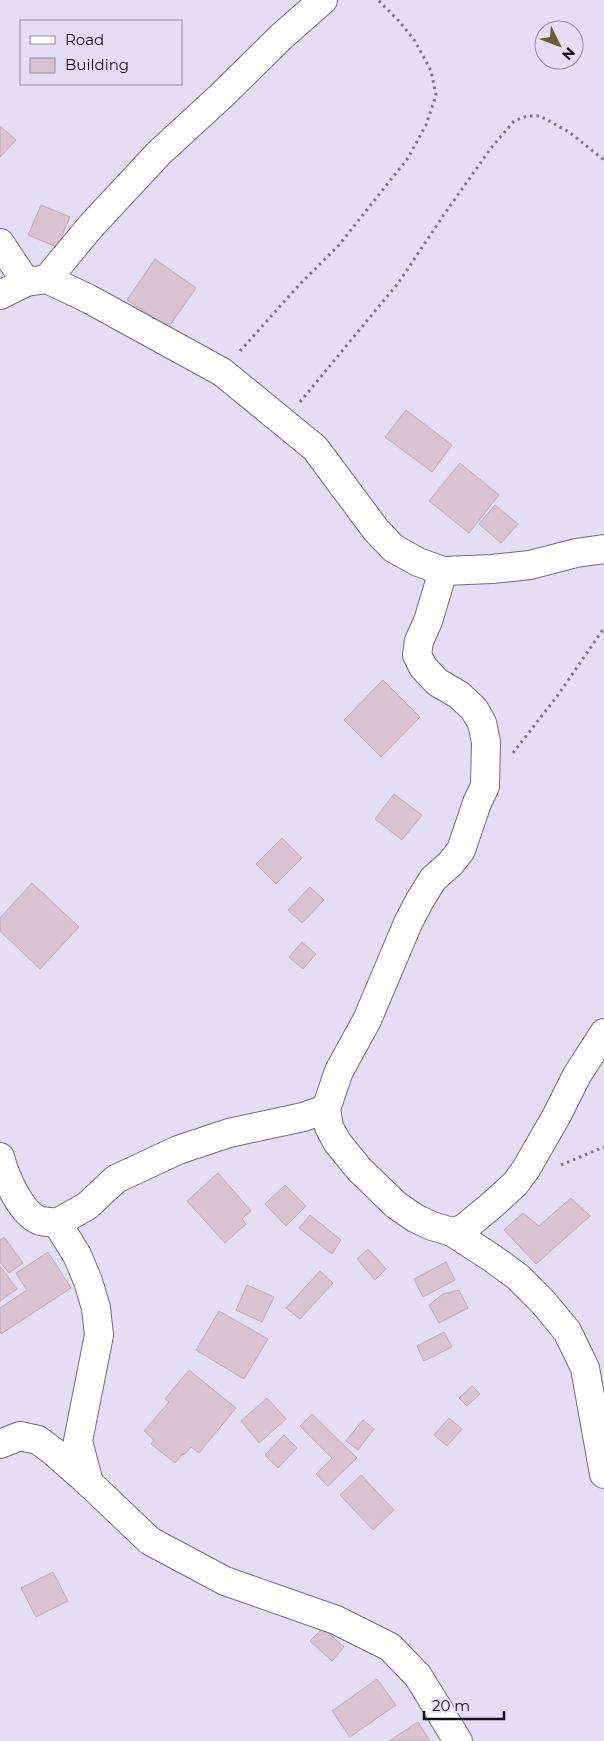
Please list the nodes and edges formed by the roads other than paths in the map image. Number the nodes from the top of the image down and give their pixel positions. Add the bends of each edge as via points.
1 (323, 0) edge
2 (0, 243) edge
3 (37, 280) junction
4 (0, 295) edge
5 (604, 549) edge
6 (442, 571) junction
7 (604, 1034) edge
8 (326, 1109) junction
9 (0, 1157) edge
10 (57, 1223) junction
11 (452, 1232) junction
12 (0, 1444) edge
13 (604, 1474) edge
14 (89, 1483) junction
15 (458, 1741) edge

1 - 3 street via 159,154
2 - 3 street
3 - 4 street
3 - 6 street via 89,299 222,372 316,448 392,548
5 - 6 street via 530,565
6 - 8 street via 417,655 437,682 474,709 482,723 486,742 485,786 461,850 433,879 408,924 367,1020 339,1071
7 - 11 street via 577,1075 526,1169 492,1205 463,1229
8 - 10 street via 303,1118 228,1133 178,1150 116,1179 87,1206
8 - 11 street via 329,1127 337,1142 365,1175 396,1205 415,1218
9 - 10 street via 10,1188 26,1209 40,1221
10 - 14 street via 77,1255 96,1308 99,1335 78,1441
11 - 13 street via 518,1277 567,1331 585,1368
12 - 14 street via 20,1436 38,1440
14 - 15 street via 150,1541 226,1582 336,1620 390,1648 418,1676

